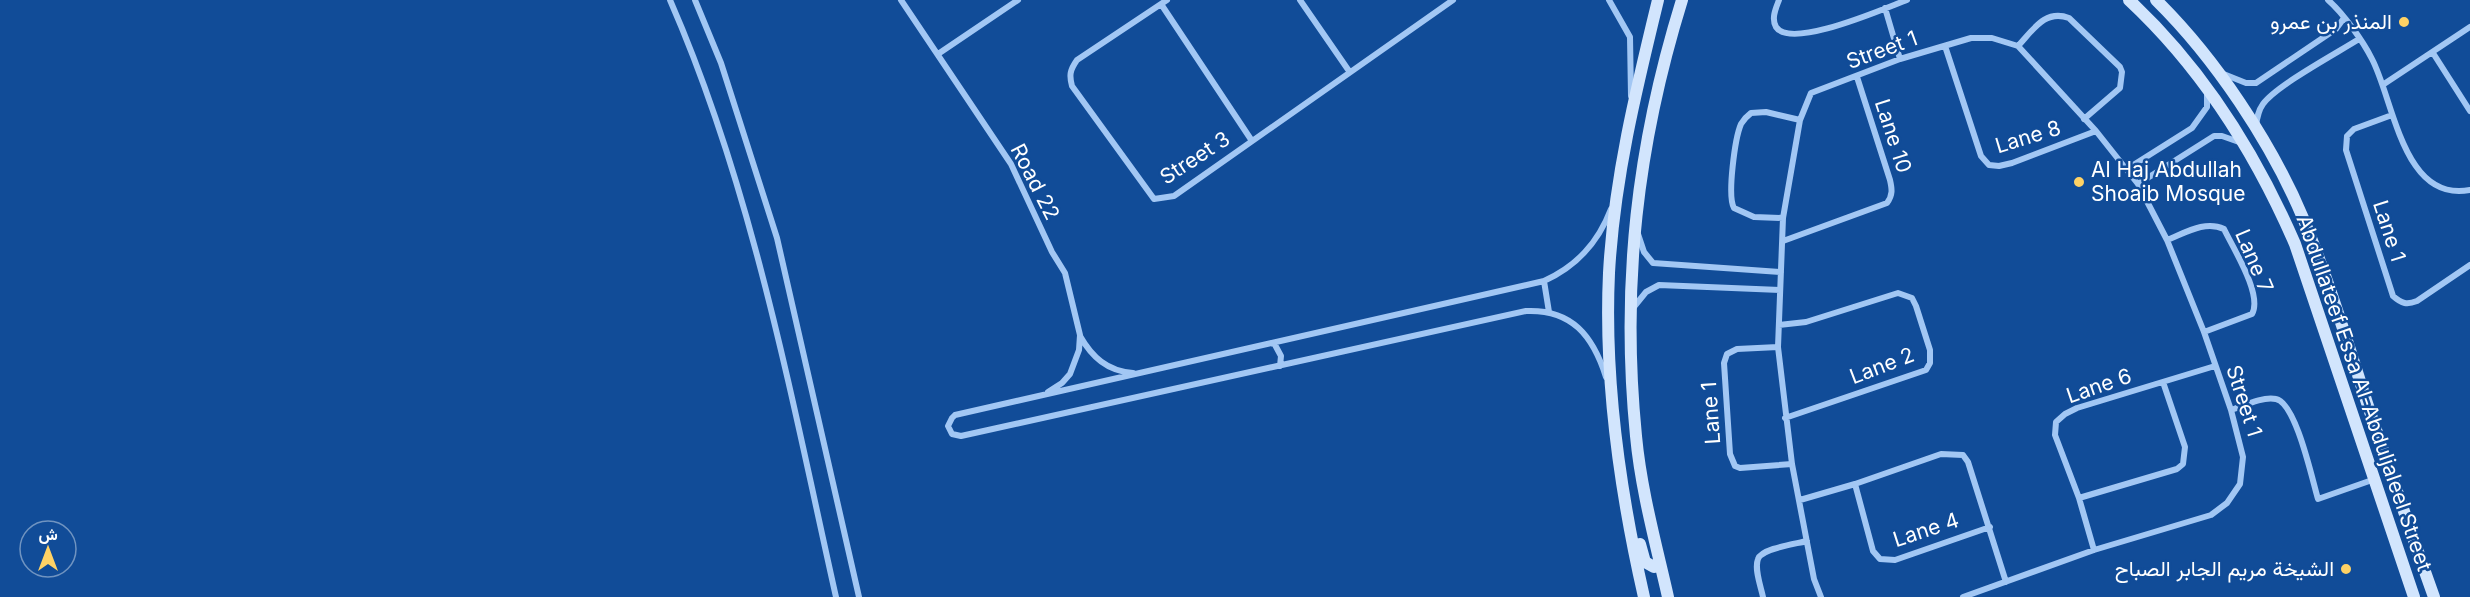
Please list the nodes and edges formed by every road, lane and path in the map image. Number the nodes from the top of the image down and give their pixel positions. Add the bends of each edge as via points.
1 (670, 0) edge
2 (695, 0) edge
3 (901, 0) edge
4 (1018, 0) edge
5 (1300, 0) edge
6 (1453, 0) edge
7 (1609, 0) edge
8 (1658, 0) edge
9 (1682, 0) edge
10 (1779, 0) edge
11 (1907, 0) edge
12 (2129, 0) edge
13 (2156, 0) edge
14 (2328, 0) edge
15 (1164, 2) edge
16 (1885, 8) junction
17 (2344, 18) junction
18 (2470, 27) edge
19 (2359, 39) junction
20 (1945, 46) junction
21 (2018, 46) junction
22 (2433, 53) junction
23 (938, 54) junction
24 (1900, 59) junction
25 (1348, 71) junction
26 (2217, 72) junction
27 (1857, 77) junction
28 (2384, 84) junction
29 (2207, 90) junction
30 (2470, 111) edge
31 (1631, 114) junction
32 (2392, 115) junction
33 (2084, 119) junction
34 (1800, 120) junction
35 (2255, 129) junction
36 (2096, 131) junction
37 (1252, 141) junction
38 (2242, 143) junction
39 (2127, 169) junction
40 (2138, 184) junction
41 (2470, 190) edge
42 (1617, 192) junction
43 (1783, 218) junction
44 (1635, 224) junction
45 (2167, 240) junction
46 (1783, 241) junction
47 (2295, 244) junction
48 (2470, 265) edge
49 (1781, 272) junction
50 (1544, 281) junction
51 (1780, 290) junction
52 (1631, 311) junction
53 (1549, 312) junction
54 (1779, 325) junction
55 (2343, 328) junction
56 (2204, 332) junction
57 (1080, 335) junction
58 (2328, 339) junction
59 (1274, 343) junction
60 (1778, 347) junction
61 (1280, 366) junction
62 (2215, 366) junction
63 (1142, 373) junction
64 (2163, 382) junction
65 (1040, 396) junction
66 (1613, 401) junction
67 (2231, 410) junction
68 (1785, 418) junction
69 (2380, 440) junction
70 (1792, 464) junction
71 (2375, 479) junction
72 (1855, 484) junction
73 (2079, 498) junction
74 (1800, 500) junction
75 (1627, 513) junction
76 (1990, 527) junction
77 (1807, 541) junction
78 (2094, 550) junction
79 (1660, 563) junction
80 (2006, 582) junction
81 (836, 597) edge
82 (859, 597) edge
83 (1644, 597) edge
84 (1668, 597) edge
85 (1763, 597) edge
86 (1821, 597) edge
87 (1964, 597) edge
88 (2414, 597) edge
89 (2434, 597) edge

1 - 81 street via 728,154 757,256
2 - 82 street via 721,63 777,237
3 - 23 street, Road 22
4 - 23 street
5 - 25 street
6 - 25 street, Street 3
7 - 31 street via 1632,44
8 - 31 main road
9 - 44 main road via 1656,88
10 - 16 street via 1774,21 1777,27 1782,32 1803,35
11 - 16 street
12 - 29 main road, Abdullateef Essa Al-Abduljaleel Street
13 - 26 main road, Abdullateef Essa Al-Abduljaleel Street
14 - 17 street
15 - 37 street
15 - 37 street, Street 3 via 1077,60 1070,69 1072,86 1154,199 1174,196
16 - 24 street
17 - 19 street
17 - 26 street via 2336,30 2256,82 2246,83
18 - 22 street
19 - 28 street
19 - 35 street via 2264,103 2257,114
20 - 21 street, Street 1 via 1971,38 1992,38
20 - 24 street, Street 1
20 - 36 street, Lane 8 via 1981,156 1989,165 2012,163
21 - 33 street, Street 1
21 - 33 street via 2046,16 2060,15 2069,18 2120,67 2120,88
22 - 28 street
22 - 30 street
23 - 57 street, Road 22 via 1011,164 1065,273
24 - 27 street, Street 1
25 - 37 street, Street 3
26 - 35 main road, Abdullateef Essa Al-Abduljaleel Street
27 - 34 street, Street 1 via 1811,93
27 - 46 street, Lane 10 via 1890,180 1890,198 1887,203
28 - 32 street
29 - 38 main road, Abdullateef Essa Al-Abduljaleel Street
29 - 39 street via 2206,107 2192,128
31 - 42 main road
32 - 41 street via 2416,169 2447,190
32 - 48 street, Lane 1 via 2354,129 2347,136 2346,150 2393,296 2409,304 2417,301
33 - 36 street, Street 1
34 - 43 street, Street 1
34 - 43 street via 1766,112 1751,113 1741,124 1735,152 1731,198 1734,208 1754,217
35 - 55 main road, Abdullateef Essa Al-Abduljaleel Street via 2302,217
36 - 39 street, Street 1
38 - 40 street via 2214,136
38 - 47 main road, Abdullateef Essa Al-Abduljaleel Street via 2265,178
39 - 40 street, Street 1
40 - 45 street, Street 1
42 - 50 street via 1593,245 1566,270
42 - 66 main road via 1610,273
43 - 46 street, Street 1
44 - 49 street via 1644,252 1653,263
44 - 52 main road
45 - 56 street, Street 1
45 - 56 street, Lane 7 via 2203,226 2224,229 2252,288 2252,314
46 - 49 street, Street 1
47 - 55 main road via 2332,327
47 - 58 main road, Abdullateef Essa Al-Abduljaleel Street
49 - 51 street, Street 1
50 - 53 street
50 - 59 street
51 - 52 street via 1659,285 1646,292
51 - 54 street, Street 1
52 - 79 main road via 1636,438
53 - 61 street via 1526,311
53 - 66 street via 1578,328 1593,344
54 - 60 street, Street 1
54 - 68 street, Lane 2 via 1806,322 1898,293 1911,298 1916,306 1931,357 1926,370
55 - 69 main road, Abdullateef Essa Al-Abduljaleel Street
56 - 62 street, Street 1
57 - 63 street, Road 22 via 1090,352 1106,365
57 - 65 street, Road 22 via 1078,356 1070,374
58 - 69 main road via 2336,340 2341,348 2367,426
58 - 71 main road, Abdullateef Essa Al-Abduljaleel Street
59 - 61 street via 1280,351
59 - 63 street
60 - 68 street, Street 1
60 - 70 street, Lane 1 via 1737,349 1727,354 1724,363 1730,454 1740,468
61 - 65 street via 960,436 950,430 949,421 955,415
62 - 64 street, Lane 6
62 - 67 street, Street 1
63 - 65 street
64 - 73 street, Lane 6 via 2185,447 2183,464
64 - 73 street, Lane 6 via 2077,408 2056,422 2055,435
66 - 75 main road
67 - 71 street via 2269,398 2286,404 2295,421 2318,499
67 - 78 street, Street 1 via 2243,457 2240,484 2228,503 2211,515
68 - 70 street, Street 1
69 - 89 main road, Abdullateef Essa Al-Abduljaleel Street
70 - 74 street, Street 1
71 - 88 main road, Abdullateef Essa Al-Abduljaleel Street
72 - 74 street, Lane 4
72 - 76 street, Lane 4 via 1941,454 1963,455
72 - 76 street, Lane 4 via 1873,551 1880,559 1895,560
73 - 78 street, Lane 6
74 - 77 street, Street 1
75 - 79 main road via 1635,521 1645,562 1654,567
75 - 83 main road
76 - 80 street, Lane 4
77 - 85 street via 1764,552 1758,558
77 - 86 street, Street 1
78 - 80 street, Street 1
79 - 84 main road
80 - 87 street, Street 1

